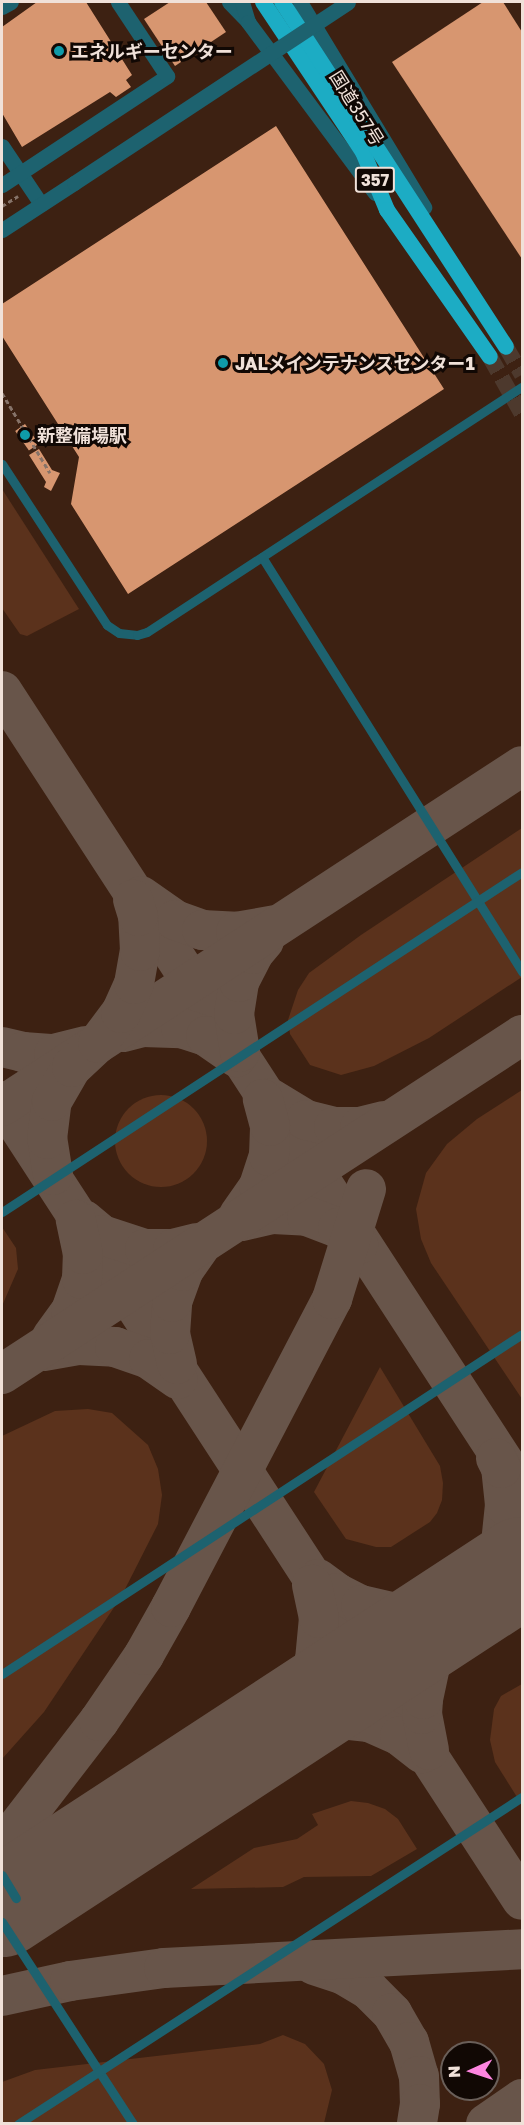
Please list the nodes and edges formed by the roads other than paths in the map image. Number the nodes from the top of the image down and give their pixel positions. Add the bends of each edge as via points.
1 (11, 2) edge
2 (118, 2) edge
3 (229, 2) edge
4 (242, 2) edge
5 (263, 2) edge
6 (282, 2) edge
7 (300, 2) edge
8 (348, 2) edge
9 (2, 7) edge
10 (248, 22) junction
11 (2, 146) edge
12 (20, 174) junction
13 (2, 185) edge
14 (41, 204) junction
15 (387, 210) junction
16 (2, 230) edge
17 (476, 298) junction
18 (506, 347) tunnel mouth
19 (490, 357) tunnel mouth
20 (522, 387) edge
21 (2, 464) edge
22 (262, 557) junction
23 (522, 872) edge
24 (478, 901) junction
25 (522, 972) edge
26 (2, 1212) edge
27 (522, 1334) edge
28 (2, 1674) edge
29 (522, 1797) edge
30 (2, 1875) edge
31 (16, 1898) dead end
32 (2, 1922) edge
33 (99, 2071) junction
34 (18, 2124) edge
35 (133, 2124) edge

1 - 9 street
2 - 12 street via 166,76
3 - 10 street
4 - 10 street
5 - 15 highway, 国道357号 / 357 via 363,152
6 - 17 highway, 国道357号 / 357
7 - 17 street via 385,139
8 - 14 street, bridge
10 - 15 street
11 - 12 street
12 - 13 street
12 - 14 street
14 - 16 street
15 - 19 highway, 国道357号 / 357
17 - 18 highway, 国道357号 / 357
20 - 22 lane
21 - 22 lane via 95,609 119,633 128,636 147,632
22 - 24 lane
23 - 24 lane
24 - 25 lane
24 - 26 lane
27 - 28 lane
29 - 33 lane
30 - 31 lane
32 - 33 lane
33 - 34 lane
33 - 35 lane

